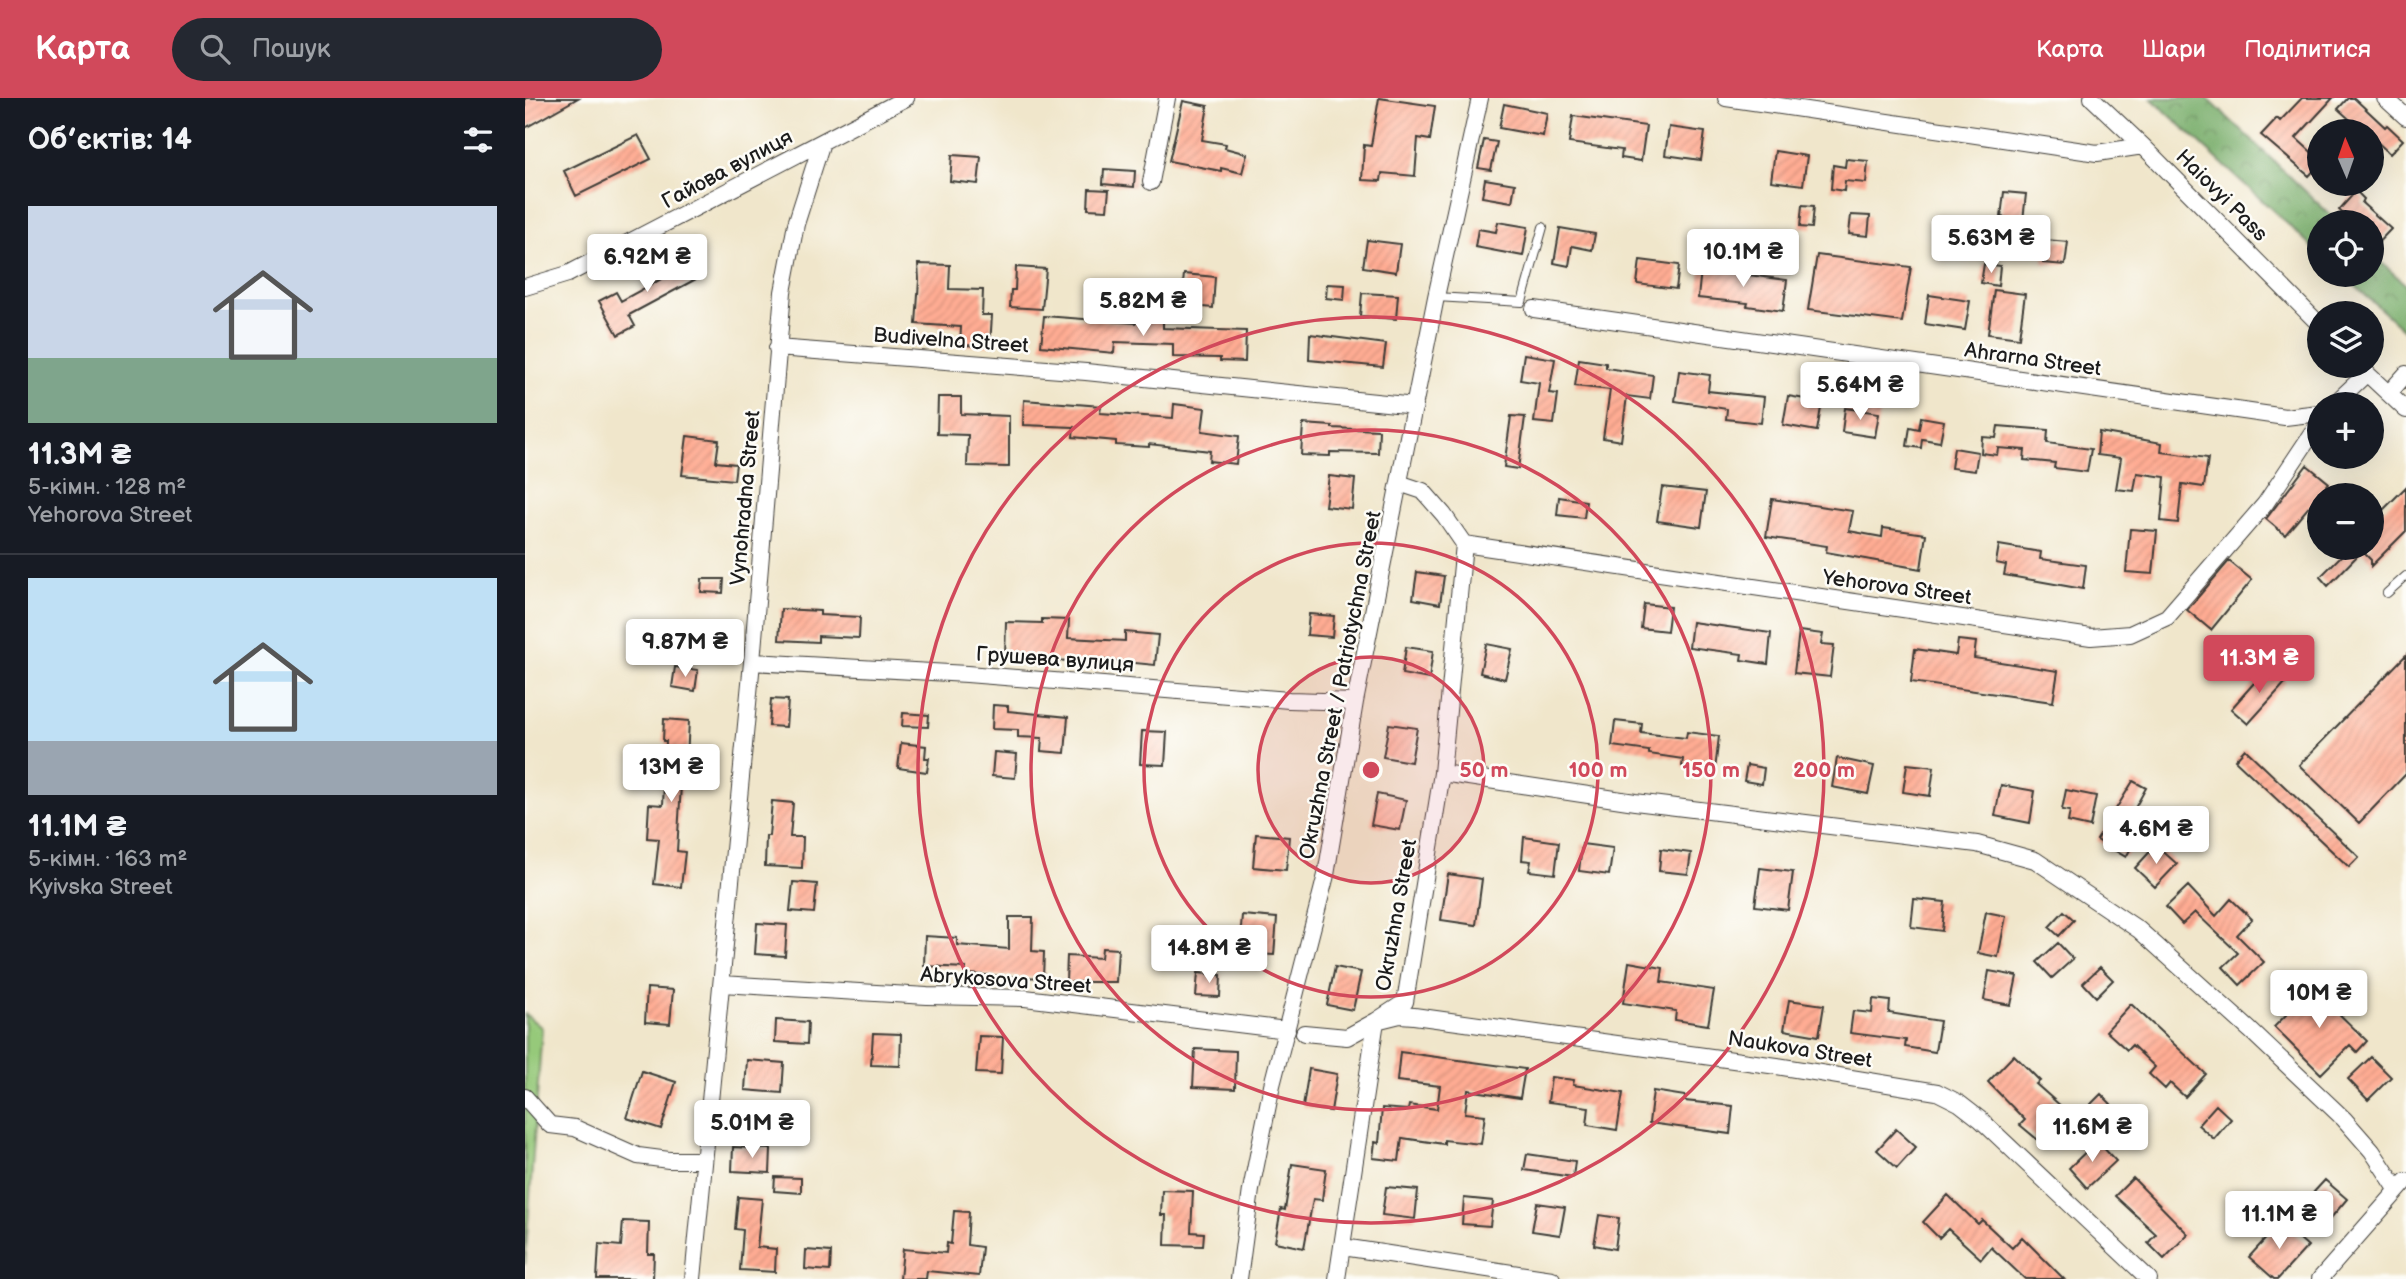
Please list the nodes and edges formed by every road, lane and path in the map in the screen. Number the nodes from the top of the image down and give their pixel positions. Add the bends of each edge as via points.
1 (907, 98) edge
2 (1167, 98) edge
3 (1480, 98) edge
4 (1726, 98) edge
5 (2092, 98) edge
6 (2385, 98) edge
7 (2406, 117) edge
8 (822, 142) junction
9 (2143, 146) junction
10 (1151, 183) dead end
11 (1543, 227) dead end
12 (525, 287) edge
13 (1436, 297) junction
14 (1534, 309) dead end
15 (2307, 312) edge
16 (777, 348) junction
17 (2406, 374) edge
18 (2356, 378) edge
19 (2372, 378) edge
20 (2344, 392) edge
21 (2389, 393) junction
22 (1415, 406) junction
23 (2406, 410) edge
24 (2307, 414) edge
25 (2307, 441) edge
26 (1399, 483) junction
27 (1464, 544) junction
28 (2406, 576) edge
29 (2387, 593) dead end
30 (752, 662) junction
31 (1355, 702) junction
32 (1442, 773) junction
33 (722, 984) junction
34 (1376, 1021) junction
35 (1287, 1030) junction
36 (1304, 1032) dead end
37 (525, 1097) edge
38 (703, 1160) junction
39 (2402, 1185) edge
40 (1342, 1247) junction
41 (693, 1279) edge
42 (1239, 1279) edge
43 (1337, 1279) edge
44 (1552, 1279) edge
45 (2149, 1279) edge
46 (2321, 1279) edge

1 - 8 street, Гайова вулиця
2 - 10 street
3 - 13 street, Okruzhna Street / Patriotychna Street
4 - 9 street via 2097,153
5 - 9 street, Haiovyi Pass
6 - 7 street
8 - 12 street, Гайова вулиця via 568,274
8 - 16 street, Vynohradna Street via 796,224
9 - 15 street, Haiovyi Pass
11 - 13 lane via 1522,302
13 - 22 street, Okruzhna Street / Patriotychna Street
14 - 24 street, Ahrarna Street via 2285,417
16 - 22 street, Budivelna Street via 1086,372
16 - 30 street, Vynohradna Street
17 - 21 street
18 - 20 street
19 - 21 street
21 - 23 street
22 - 26 street, Okruzhna Street / Patriotychna Street
25 - 27 street, Yehorova Street via 2265,504 2167,617 2130,634 2091,637
26 - 27 street via 1423,491
26 - 31 street, Okruzhna Street / Patriotychna Street
27 - 32 street, Okruzhna Street
28 - 29 lane
30 - 31 street, Грушева вулиця
30 - 33 street, Vynohradna Street
31 - 35 street, Okruzhna Street / Patriotychna Street via 1326,875
32 - 34 street, Okruzhna Street via 1405,1002
32 - 39 street via 1977,844 2035,860 2139,930 2344,1119
33 - 35 street, Abrykosova Street via 1025,998
33 - 38 street, Vynohradna Street
34 - 36 street via 1346,1037
34 - 40 street, Okruzhna Street
34 - 45 street, Naukova Street via 1414,1016 1937,1092 1981,1120
35 - 42 street, Okruzhna Street / Patriotychna Street via 1251,1190
37 - 38 street via 550,1125 575,1128 638,1156
38 - 41 street, Vynohradna Street
39 - 46 street
40 - 43 street, Okruzhna Street
40 - 44 street

